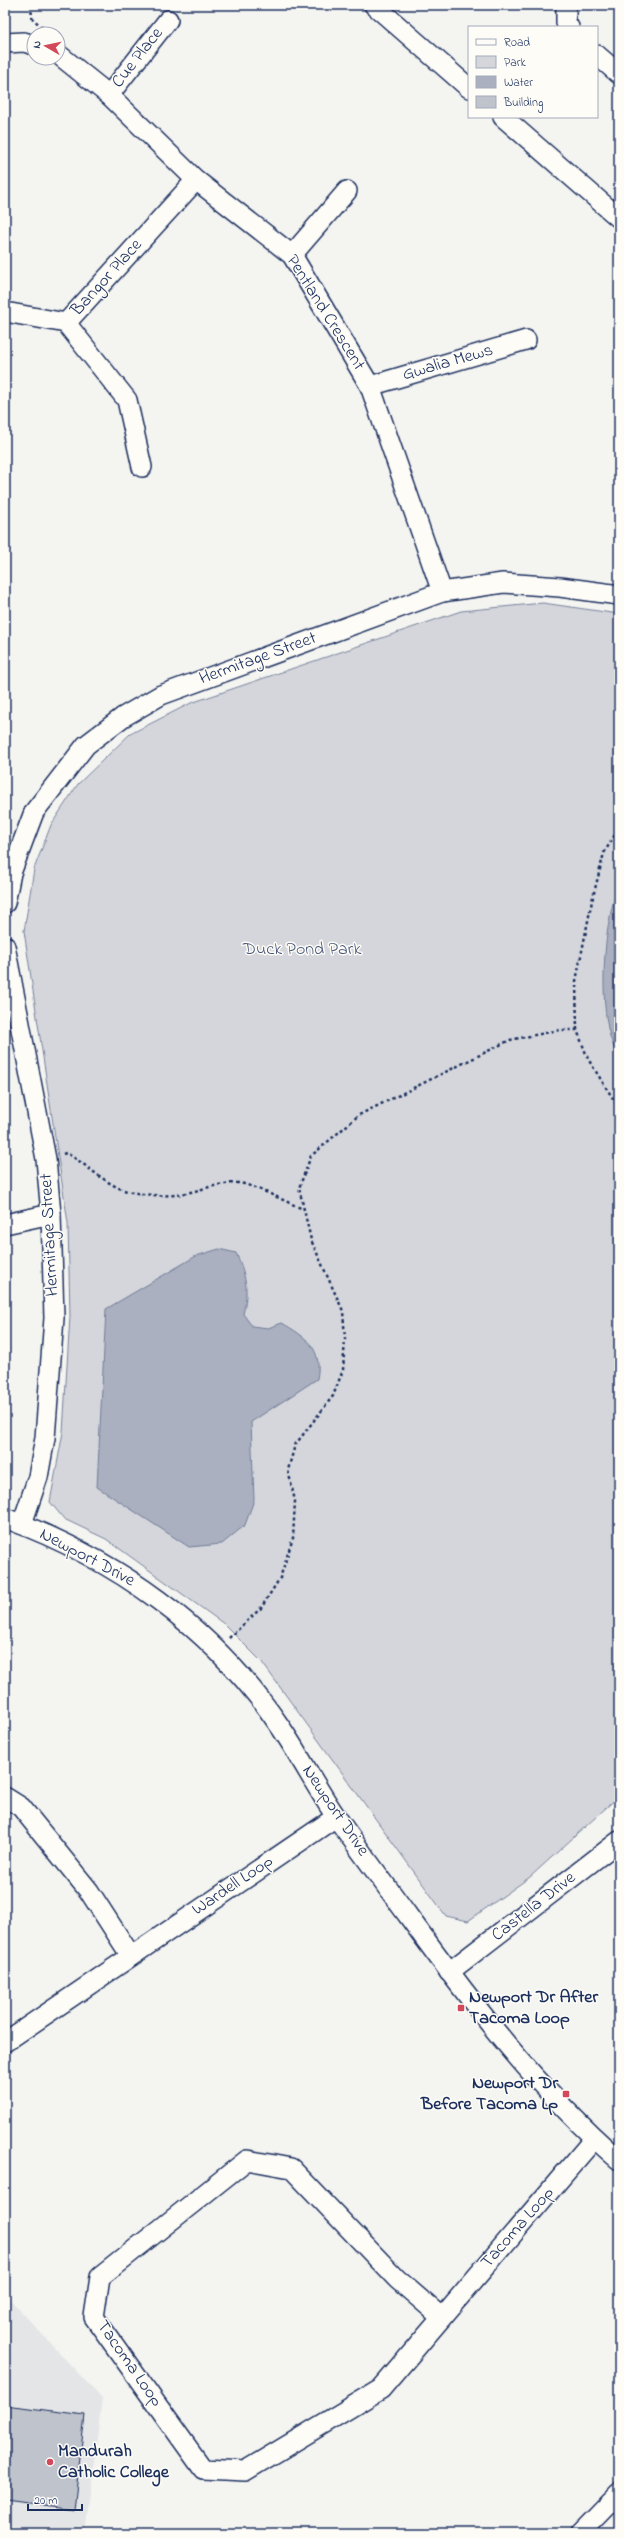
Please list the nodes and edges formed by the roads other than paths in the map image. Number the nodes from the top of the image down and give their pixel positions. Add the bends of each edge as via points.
1 (374, 5) edge
2 (566, 5) edge
3 (168, 20) dead end
4 (568, 26) edge
5 (26, 41) edge
6 (5, 43) edge
7 (598, 56) edge
8 (66, 60) edge
9 (619, 74) edge
10 (468, 87) edge
11 (109, 95) junction
12 (504, 118) edge
13 (196, 180) junction
14 (347, 191) dead end
15 (619, 218) edge
16 (292, 255) junction
17 (5, 312) edge
18 (66, 323) junction
19 (526, 340) dead end
20 (370, 386) junction
21 (142, 467) dead end
22 (442, 592) junction
23 (619, 595) edge
24 (5, 903) edge
25 (5, 946) edge
26 (50, 1214) junction
27 (5, 1224) edge
28 (14, 1521) edge
29 (5, 1797) edge
30 (336, 1817) junction
31 (619, 1841) edge
32 (130, 1956) junction
33 (449, 1972) junction
34 (5, 2042) edge
35 (594, 2139) junction
36 (619, 2160) edge
37 (441, 2317) junction
38 (619, 2493) edge
39 (580, 2533) edge

1 - 10 street
2 - 4 street
3 - 11 street, Cue Place
5 - 6 street
7 - 9 street
8 - 11 street, Pentland Crescent
11 - 13 street, Pentland Crescent
12 - 15 street
13 - 16 street, Pentland Crescent
13 - 18 street, Bangor Place
14 - 16 street
16 - 20 street, Pentland Crescent
17 - 18 street
18 - 21 street, Bangor Place via 127,400
19 - 20 street, Gwalia Mews
20 - 22 street, Pentland Crescent
22 - 23 street, Hermitage Street via 503,583
22 - 24 street, Hermitage Street via 161,695 123,717 86,745 34,812 11,873
25 - 26 street, Hermitage Street via 46,1160
26 - 27 street
26 - 28 street, Hermitage Street via 54,1318 47,1416 38,1478
28 - 30 street, Newport Drive via 113,1568 157,1598 208,1640 246,1682 279,1725
29 - 32 street via 21,1806 88,1892
30 - 32 street, Wardell Loop
30 - 33 street, Newport Drive
31 - 33 street, Castella Drive
32 - 34 street, Wardell Loop
33 - 35 street, Newport Drive via 508,2047
35 - 36 street, Newport Drive
35 - 37 street, Tacoma Loop
37 - 37 street, Tacoma Loop via 397,2279 291,2168 247,2160 100,2277 94,2317 203,2469 246,2471 381,2389
38 - 39 street

